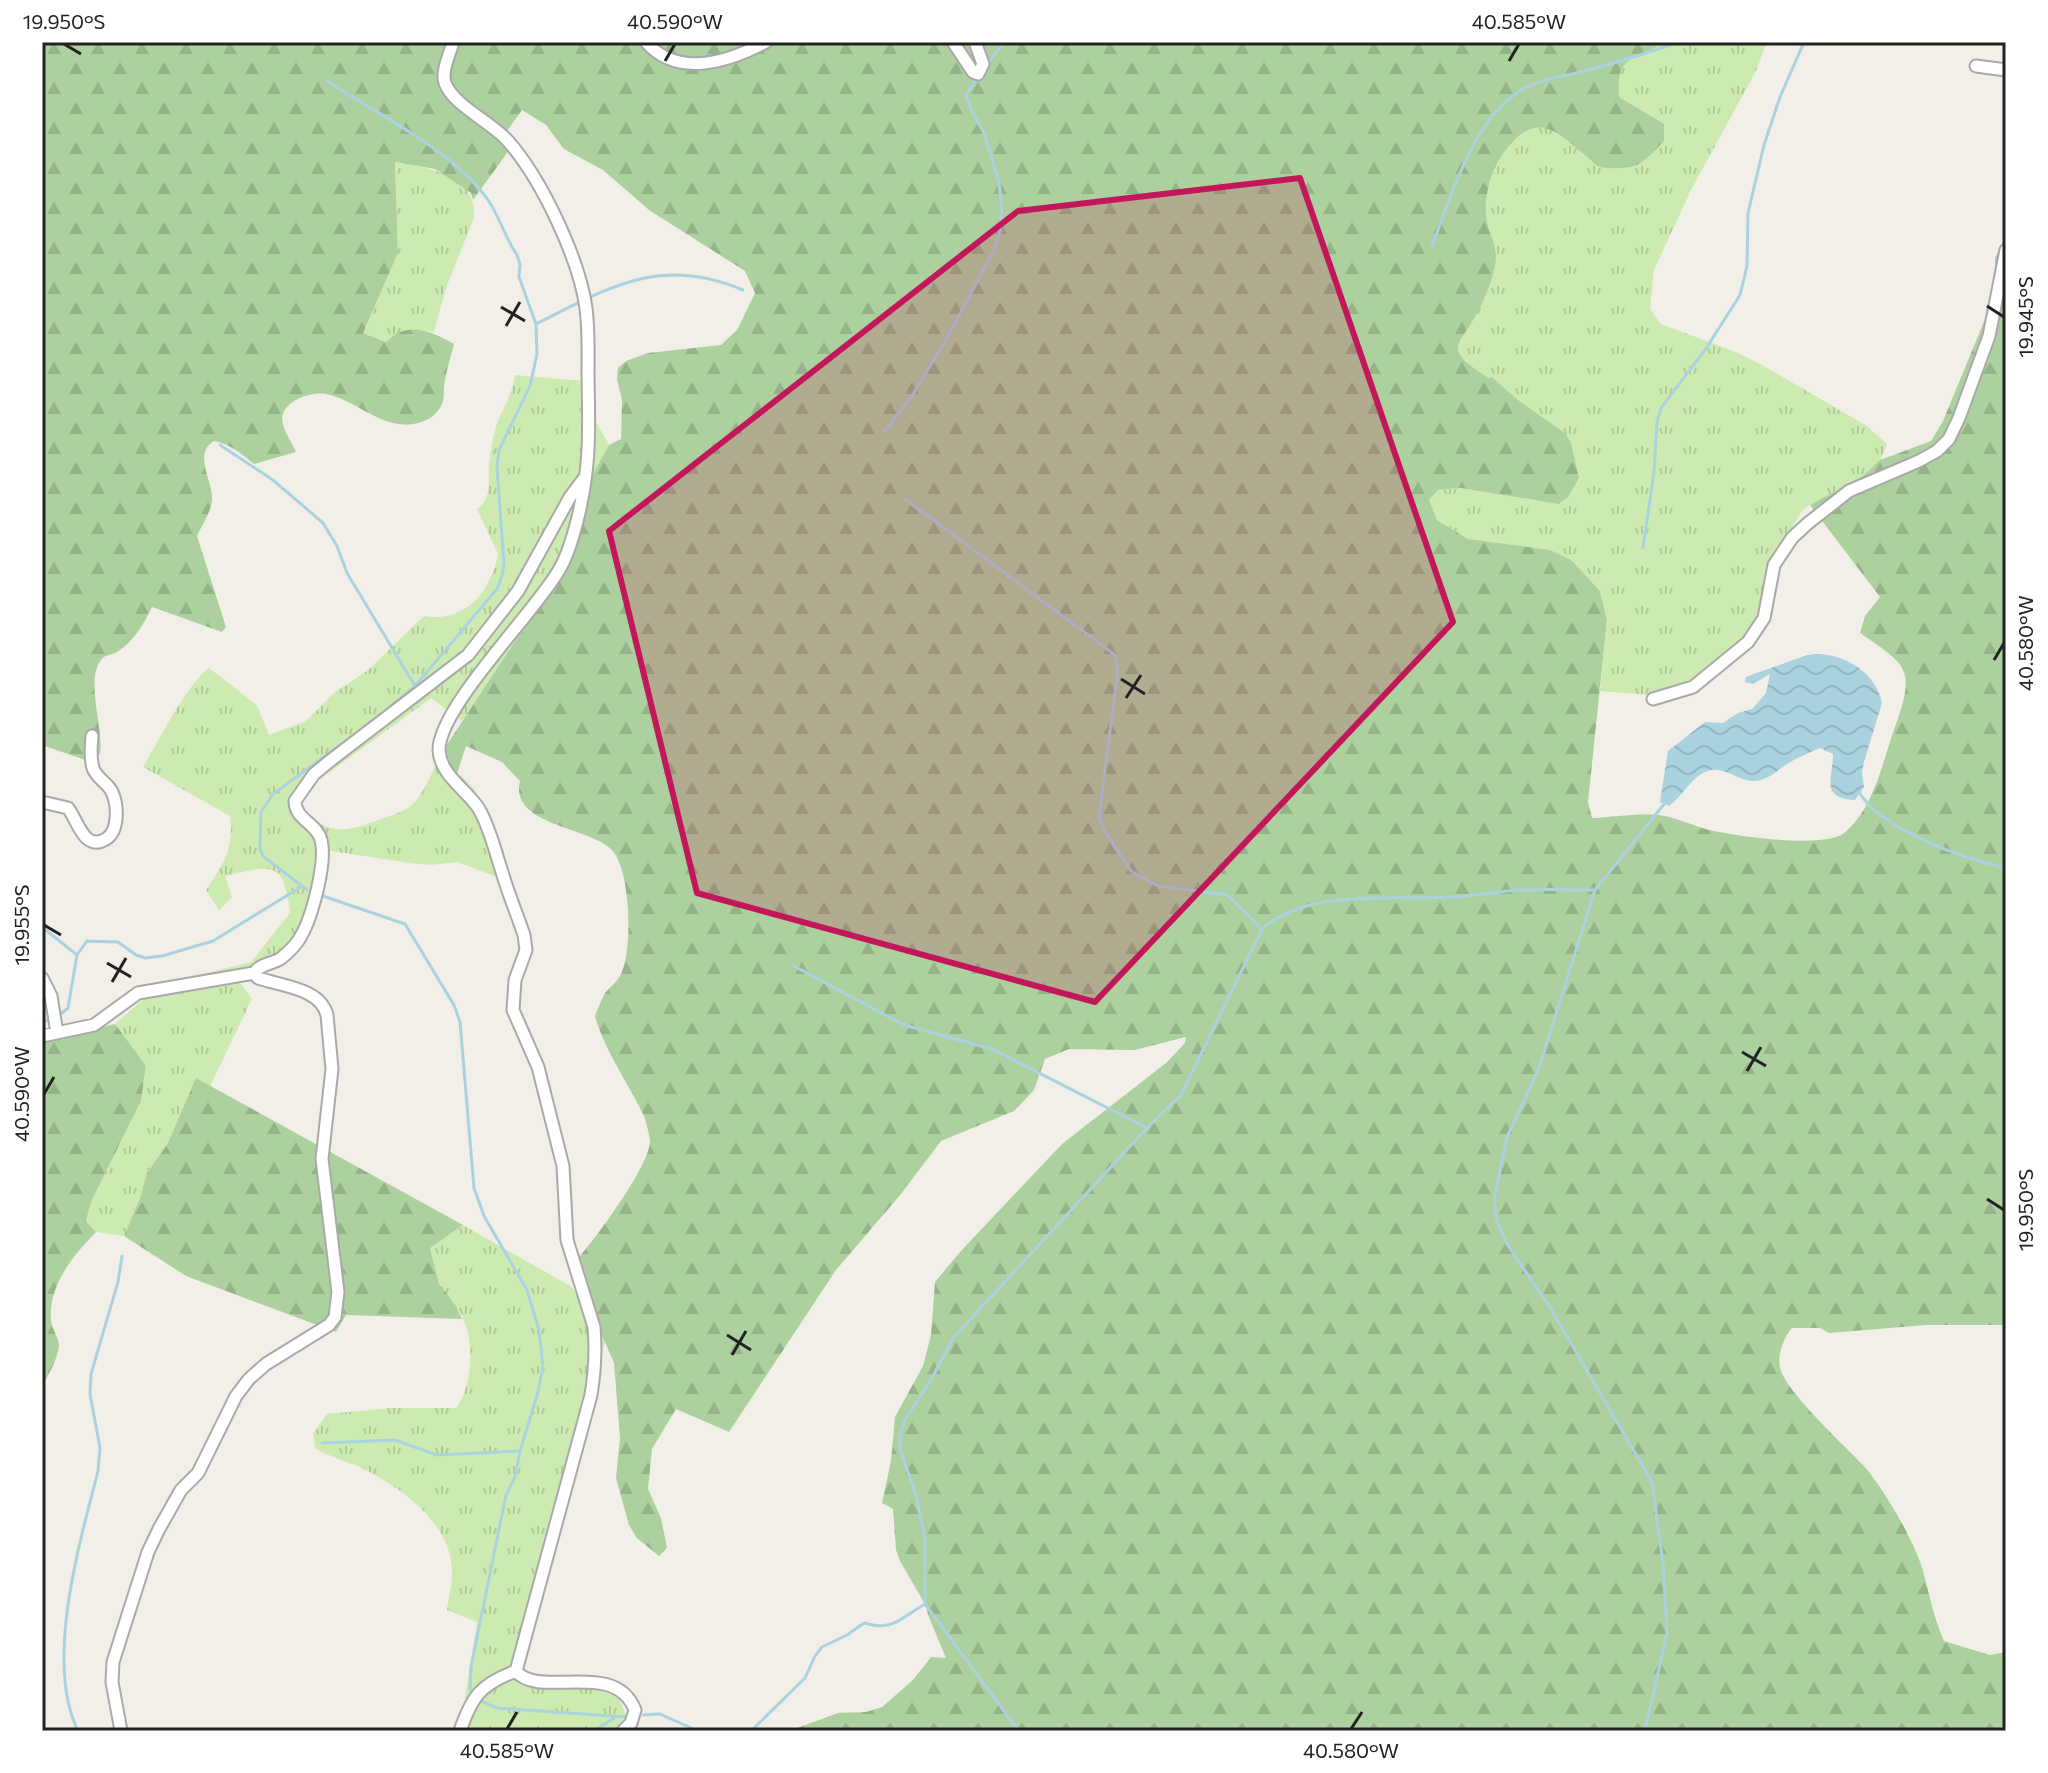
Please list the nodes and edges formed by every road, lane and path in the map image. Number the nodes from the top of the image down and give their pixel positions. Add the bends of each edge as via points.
1 (453, 42) edge
2 (646, 42) edge
3 (766, 42) edge
4 (953, 42) edge
5 (975, 42) edge
6 (1976, 66) dead end
7 (2006, 70) edge
8 (2006, 250) edge
9 (587, 475) junction
10 (1653, 699) dead end
11 (92, 736) dead end
12 (42, 802) edge
13 (254, 973) junction
14 (42, 978) edge
15 (57, 1033) junction
16 (42, 1036) edge
17 (516, 1671) junction
18 (121, 1731) edge
19 (460, 1731) edge
20 (623, 1731) edge

1 - 9 street via 444,74 449,91 509,141 575,261 589,344
2 - 3 street via 666,58 700,64
4 - 5 street via 978,74 983,64
6 - 7 street
8 - 10 street via 1989,336 1949,439 1919,461 1849,491 1807,524 1774,565 1764,618 1748,642 1693,687
9 - 13 street via 518,591 468,655 331,760 299,794 297,813 321,840 320,874 301,936 279,959
9 - 17 street via 561,567 458,706 439,750 446,770 479,811 524,935 526,950 515,980 513,1010 538,1067 563,1166 567,1240 594,1327 591,1395
11 - 12 street via 94,771 113,795 113,832 91,841 68,808
13 - 15 street via 138,993 94,1025
13 - 18 street via 316,997 327,1015 332,1069 322,1159 337,1307 324,1331 249,1379 198,1473 181,1490 159,1529 113,1662
14 - 15 street
15 - 16 street
17 - 19 street via 480,1690
17 - 20 street via 534,1681 614,1688 635,1710

